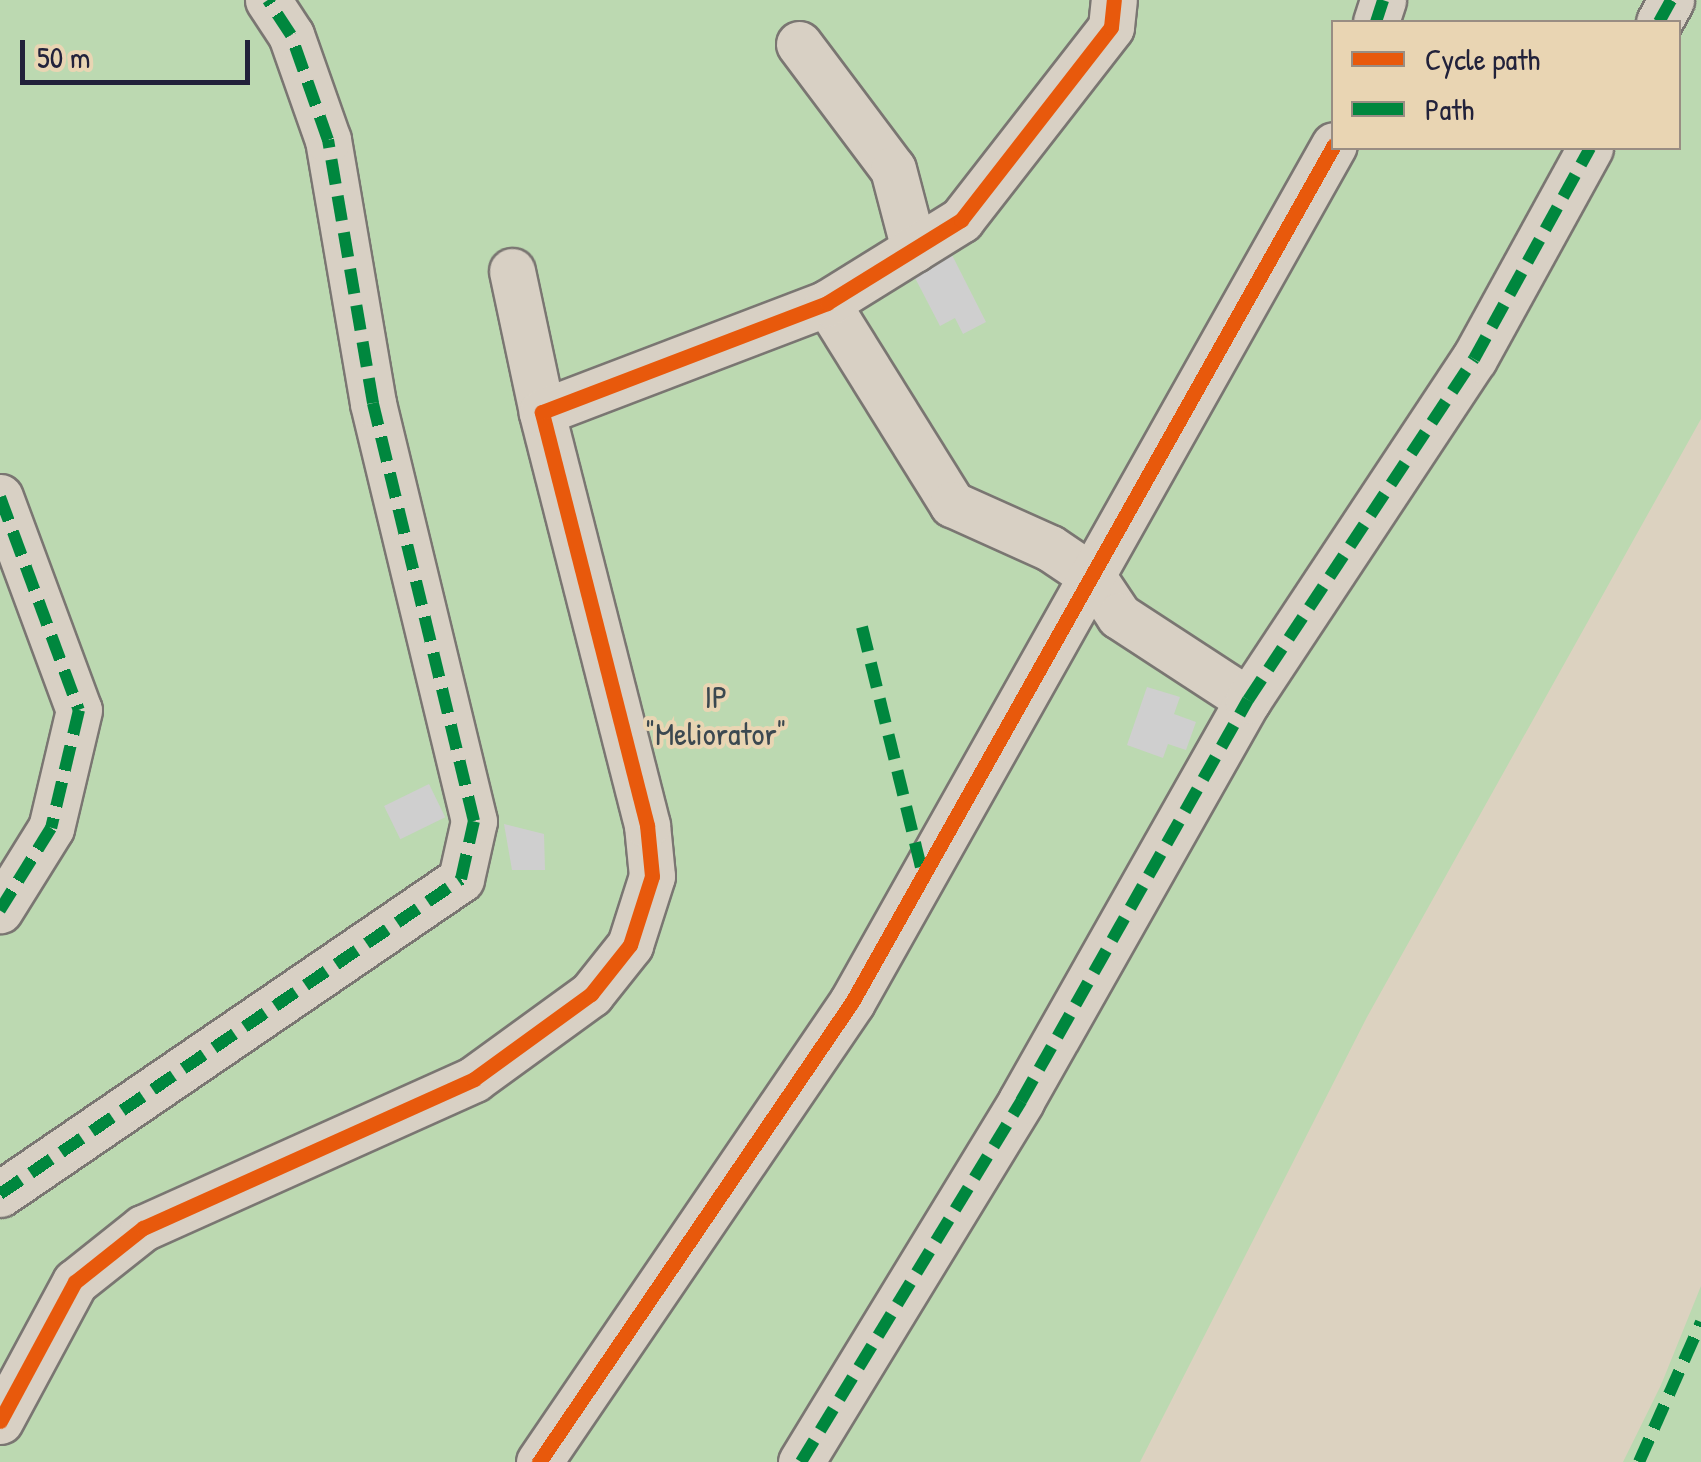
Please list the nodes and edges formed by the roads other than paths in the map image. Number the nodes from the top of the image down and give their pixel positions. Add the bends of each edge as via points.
1 (268, 0) edge
2 (1114, 0) edge
3 (799, 44) dead end
4 (1331, 150) edge
5 (1589, 150) edge
6 (914, 249) junction
7 (512, 271) dead end
8 (827, 303) junction
9 (542, 412) junction
10 (0, 498) edge
11 (1094, 577) junction
12 (1248, 700) junction
13 (0, 910) edge
14 (0, 1194) edge
15 (0, 1421) edge
16 (539, 1462) edge
17 (800, 1462) edge

1 - 14 street via 291,35 328,140 374,403 474,821 461,879
2 - 6 street via 1111,27 961,220
3 - 6 street via 893,170
4 - 11 street
5 - 12 street via 1474,359
6 - 8 street
7 - 9 street
8 - 9 street
8 - 11 street via 952,504
9 - 15 street via 647,825 652,876 630,945 591,994 474,1080 143,1228 75,1282
10 - 13 street via 79,710 51,828
11 - 12 street via 1119,616
11 - 16 street via 852,1002
12 - 17 street via 1021,1101

